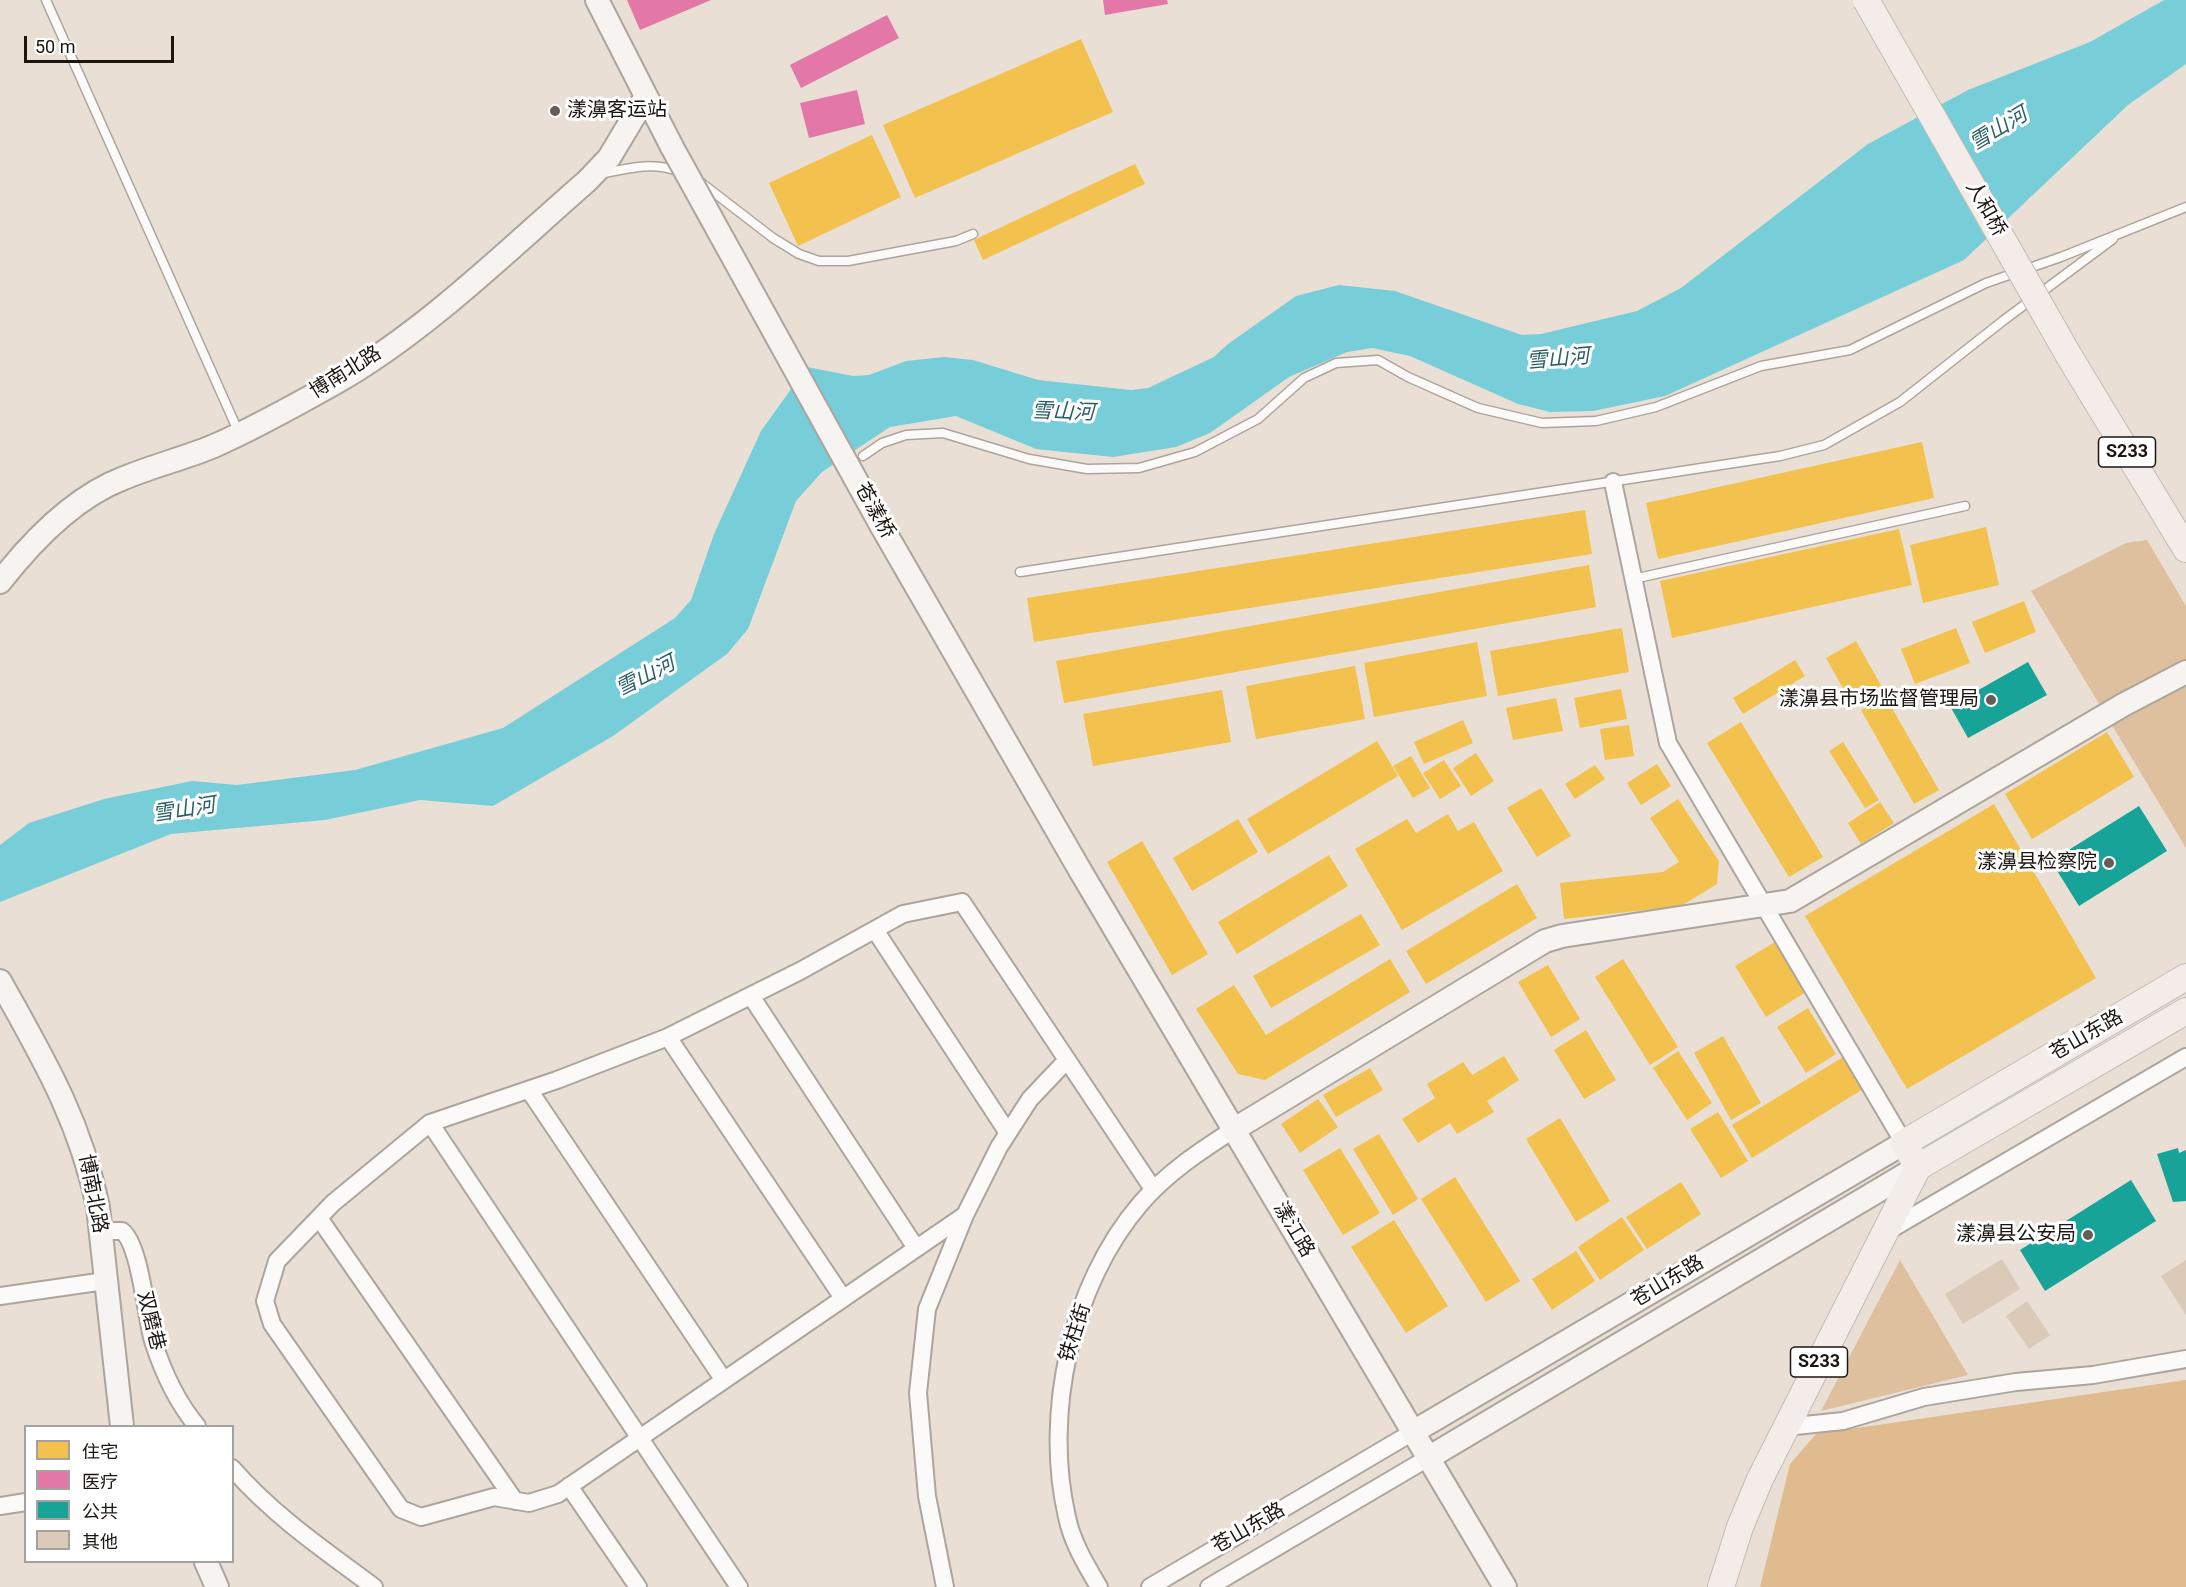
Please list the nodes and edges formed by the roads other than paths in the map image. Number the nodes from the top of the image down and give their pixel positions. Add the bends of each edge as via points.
1 (46, 0) edge
2 (597, 0) edge
3 (1866, 0) edge
4 (645, 98) junction
5 (592, 176) junction
6 (2186, 207) edge
7 (2123, 232) junction
8 (973, 234) dead end
9 (239, 433) junction
10 (863, 456) dead end
11 (1613, 482) junction
12 (1965, 506) dead end
13 (2186, 549) edge
14 (1020, 572) dead end
15 (1633, 579) junction
16 (0, 582) edge
17 (2186, 672) edge
18 (1081, 872) joint
19 (1762, 906) junction
20 (875, 930) junction
21 (2186, 977) edge
22 (0, 981) edge
23 (751, 996) junction
24 (2186, 1011) edge
25 (668, 1037) junction
26 (2186, 1057) edge
27 (1067, 1060) junction
28 (529, 1090) junction
29 (430, 1123) junction
30 (1233, 1130) junction
31 (1008, 1133) junction
32 (1904, 1143) junction
33 (1918, 1167) junction
34 (1153, 1189) junction
35 (965, 1215) junction
36 (319, 1218) junction
37 (100, 1231) junction
38 (1885, 1232) junction
39 (916, 1248) junction
40 (105, 1281) junction
41 (0, 1296) edge
42 (843, 1298) junction
43 (2186, 1359) edge
44 (723, 1379) junction
45 (122, 1425) edge
46 (196, 1425) edge
47 (1786, 1427) junction
48 (1413, 1432) junction
49 (639, 1436) junction
50 (1428, 1458) junction
51 (234, 1470) edge
52 (569, 1486) junction
53 (515, 1501) junction
54 (24, 1502) edge
55 (0, 1506) edge
56 (206, 1563) edge
57 (217, 1587) edge
58 (374, 1587) edge
59 (638, 1587) edge
60 (740, 1587) edge
61 (945, 1587) edge
62 (1099, 1587) edge
63 (1150, 1587) edge
64 (1209, 1587) edge
65 (1505, 1587) edge
66 (1721, 1587) edge

1 - 9 lane
2 - 4 main road
3 - 13 main road, 人和桥 / S233, bridge via 2069,356
4 - 5 main road, 博南北路 via 609,158
4 - 18 main road, 苍漾桥, bridge via 882,527
5 - 8 lane via 646,165 669,168 699,181 773,238 819,261 848,261 956,241
5 - 9 main road, 博南北路 via 470,283 400,338 337,381
6 - 7 lane
7 - 10 lane via 1986,283 1850,350 1761,366 1656,407 1596,421 1542,423 1478,408 1378,360 1336,363 1304,378 1258,419 1195,452 1139,468 1087,469 1029,459 943,433 906,435 882,443
7 - 11 lane via 1900,402 1824,445 1780,456
9 - 16 main road, 博南北路 via 104,487 55,523
11 - 14 lane
11 - 15 street
12 - 15 lane
15 - 19 street via 1668,743
17 - 19 main road via 2123,705 1812,889 1790,900
18 - 30 main road, 漾江路
19 - 30 main road via 1545,941
19 - 32 street
20 - 23 street
20 - 27 street via 903,914 962,902
20 - 31 street
21 - 32 main road, 苍山东路
22 - 37 main road, 博南北路 via 68,1106 91,1174
23 - 25 street
23 - 39 street
24 - 33 main road, 苍山东路
25 - 28 street
25 - 42 street
26 - 38 street
27 - 31 street via 1030,1099
27 - 34 street
28 - 29 street
28 - 44 street
29 - 36 street
29 - 49 street
30 - 34 street, 铁柱街 via 1198,1152
30 - 48 main road, 漾江路
31 - 35 street
32 - 33 main road
32 - 48 main road, 苍山东路
33 - 38 main road, S233
33 - 50 main road, 苍山东路
34 - 62 street, 铁柱街 via 1119,1231 1097,1273 1064,1364 1058,1409 1058,1465 1067,1518 1081,1556
35 - 39 street
35 - 61 street via 927,1309 918,1393 927,1497
36 - 53 street
36 - 53 street via 278,1261 265,1301 272,1324 401,1509 421,1517 494,1497
37 - 40 main road, 博南北路
37 - 46 street, 双磨巷 via 122,1231 132,1245 164,1372 182,1408
38 - 47 main road, S233
39 - 42 street
40 - 41 street
40 - 45 main road, 博南北路
42 - 44 street
43 - 47 street via 1924,1397 1843,1421
44 - 49 street
47 - 66 main road, S233 via 1740,1527
48 - 50 main road, 漾江路
48 - 63 street, 苍山东路
49 - 52 street
49 - 60 street
50 - 64 street, 苍山东路
50 - 65 main road, 漾江路
51 - 58 street via 283,1520
52 - 53 street via 558,1494 529,1503
52 - 59 street
54 - 55 street
56 - 57 main road

